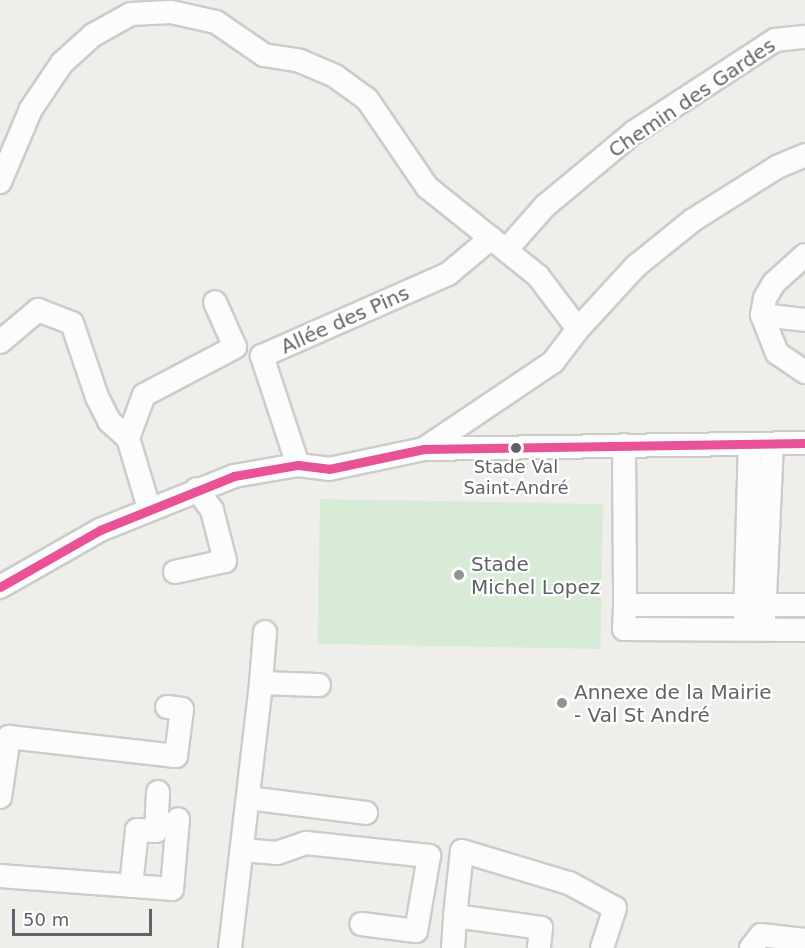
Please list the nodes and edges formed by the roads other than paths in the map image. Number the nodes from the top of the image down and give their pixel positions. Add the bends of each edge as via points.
1 (805, 37) edge
2 (805, 155) edge
3 (0, 182) edge
4 (499, 244) junction
5 (805, 255) edge
6 (215, 302) dead end
7 (762, 315) junction
8 (805, 320) edge
9 (578, 329) junction
10 (0, 342) edge
11 (805, 372) edge
12 (128, 438) junction
13 (805, 443) edge
14 (761, 444) junction
15 (624, 445) junction
16 (424, 449) junction
17 (298, 465) junction
18 (196, 489) junction
19 (149, 508) junction
20 (175, 572) dead end
21 (0, 587) edge
22 (624, 605) junction
23 (755, 605) junction
24 (805, 605) edge
25 (754, 630) junction
26 (805, 630) edge
27 (265, 633) dead end
28 (261, 683) junction
29 (319, 685) dead end
30 (167, 707) dead end
31 (159, 792) dead end
32 (0, 797) edge
33 (248, 798) junction
34 (366, 813) dead end
35 (178, 819) dead end
36 (242, 850) junction
37 (0, 876) edge
38 (131, 886) junction
39 (455, 916) junction
40 (361, 924) dead end
41 (805, 940) edge
42 (231, 948) edge
43 (453, 948) edge
44 (539, 948) edge
45 (602, 948) edge
46 (751, 948) edge

1 - 4 street, Chemin des Gardes via 775,40 634,132
2 - 9 street via 777,167 693,220 636,266
3 - 4 street via 31,109 62,63 93,34 132,14 171,12 216,21 264,55 300,61 335,76 367,99 427,187
4 - 9 street via 538,276
4 - 17 street, Allée des Pins via 448,274 262,356
5 - 7 street via 774,283 765,298
6 - 12 street via 235,347 144,395
7 - 8 street
7 - 11 street via 777,352
9 - 16 street via 553,362
10 - 12 street via 38,310 72,323 97,397 109,421
12 - 19 street
13 - 14 street
14 - 15 street
14 - 23 street
15 - 16 street
15 - 22 street
16 - 17 street via 329,469
17 - 18 street via 234,476
18 - 19 street
18 - 20 street via 212,510 225,561
19 - 21 street via 100,530
22 - 23 street
22 - 25 street via 624,629
23 - 24 street
23 - 25 street
25 - 26 street
27 - 28 street
28 - 29 street
28 - 33 street
30 - 32 street via 182,710 176,756 9,737
31 - 38 street via 156,831 138,830
33 - 34 street
33 - 36 street
35 - 38 street via 172,889
36 - 40 street via 277,853 306,843 429,856 416,931
36 - 42 street
37 - 38 street
39 - 43 street
39 - 44 street via 541,928
39 - 45 street via 462,851 569,883 615,908
41 - 46 street via 761,935

